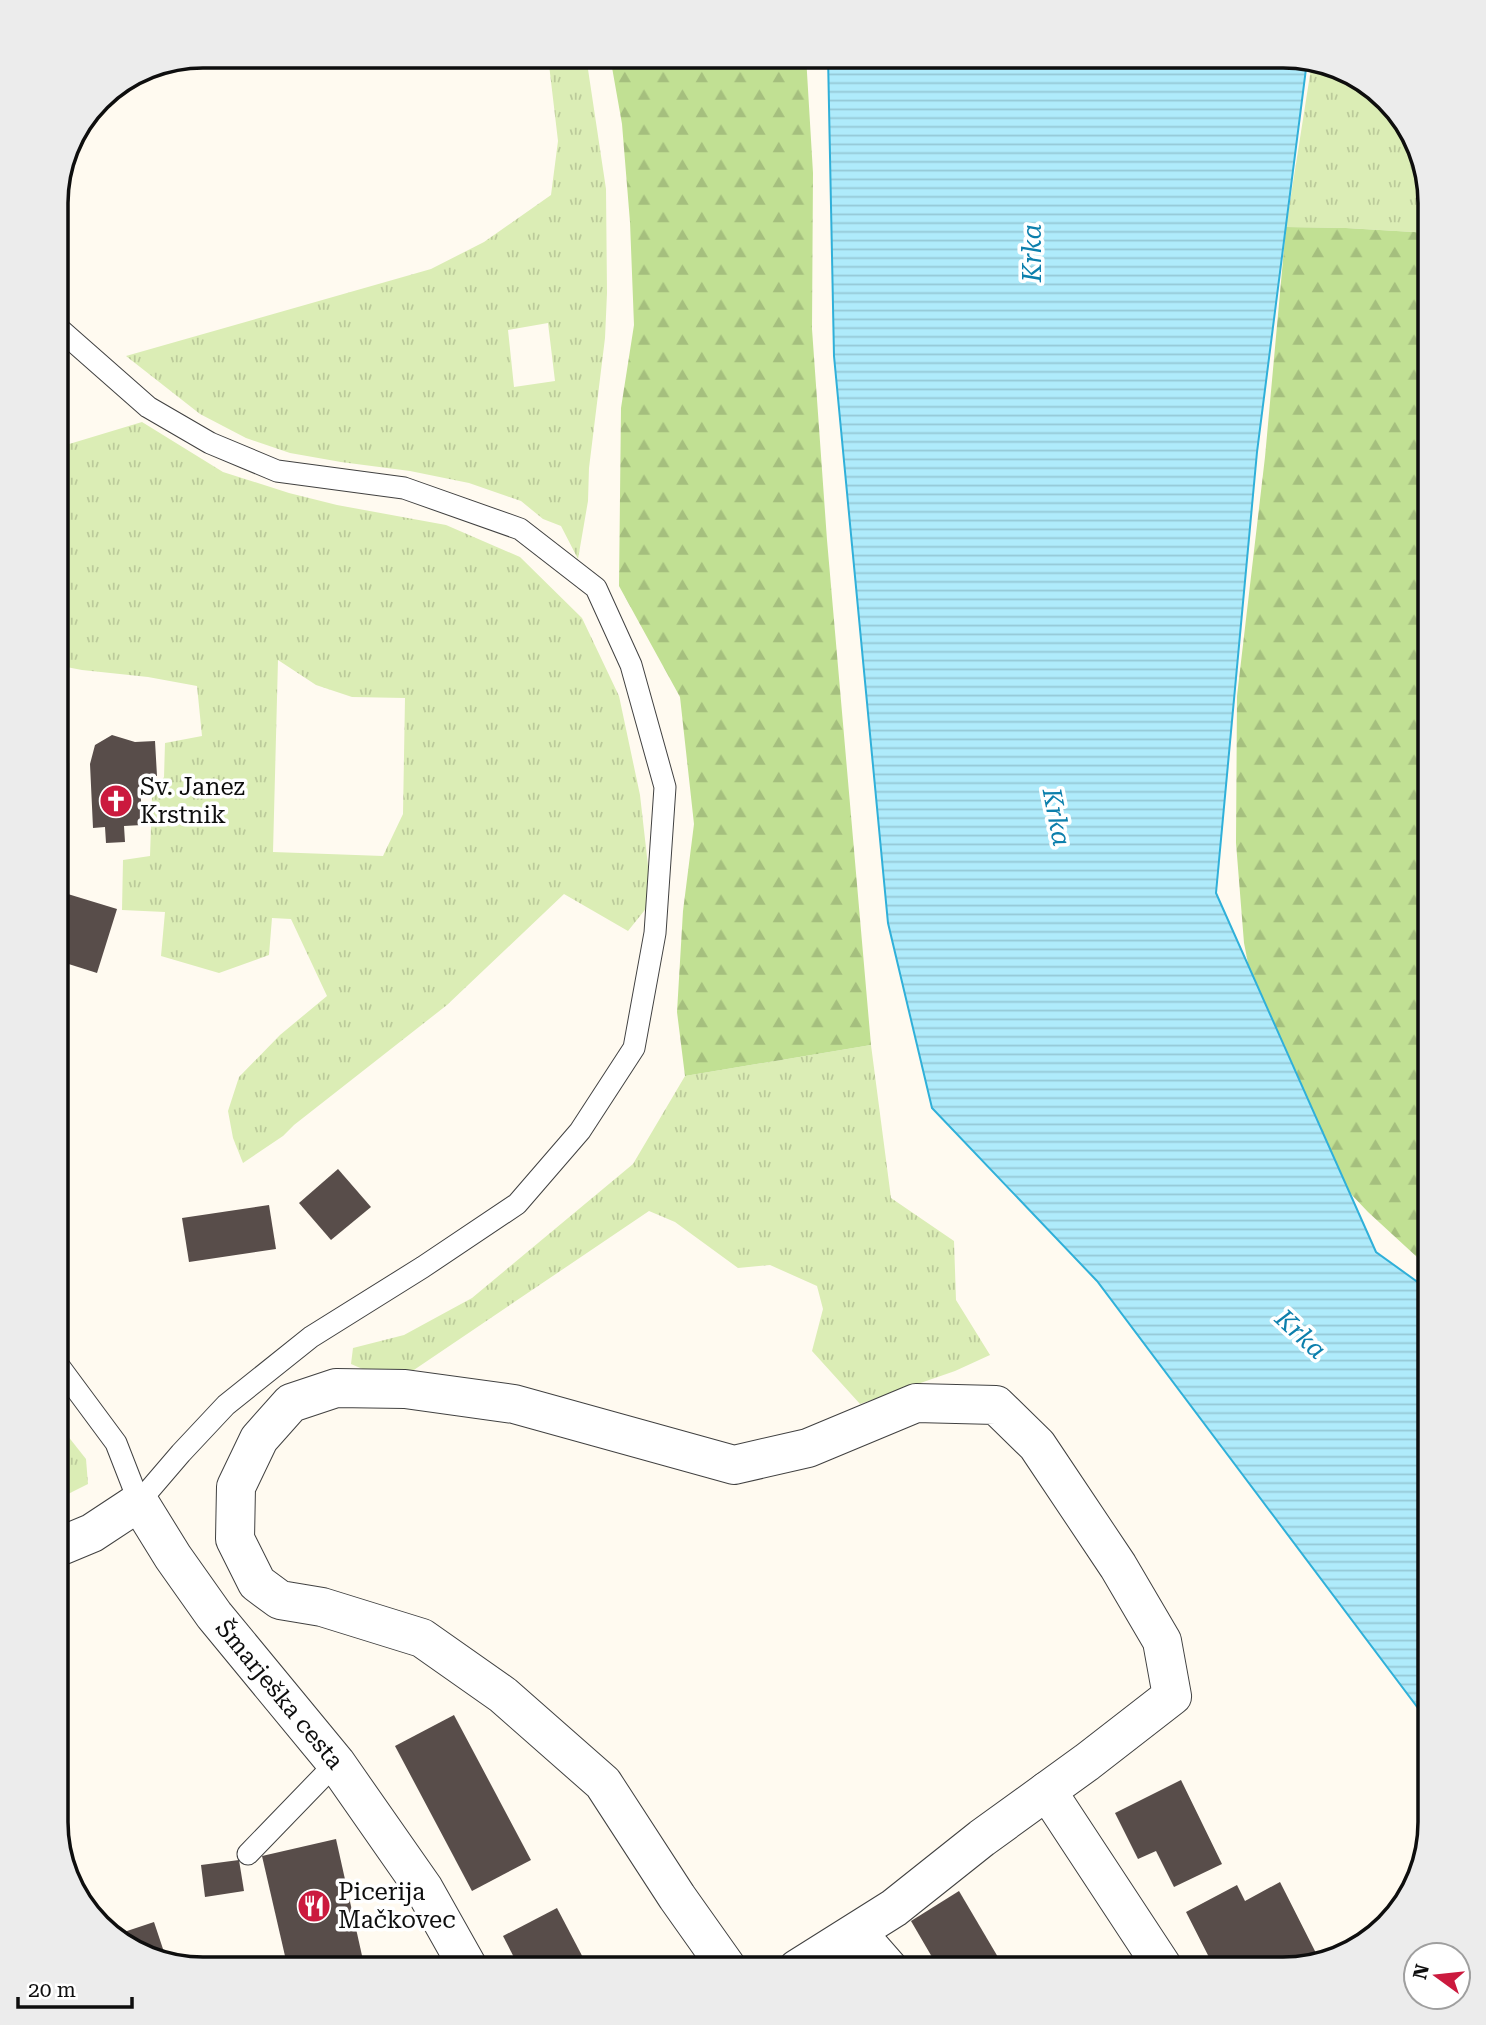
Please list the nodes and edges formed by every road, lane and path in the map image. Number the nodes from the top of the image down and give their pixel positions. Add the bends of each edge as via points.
1 (69, 337) edge
2 (68, 1379) edge
3 (139, 1502) junction
4 (68, 1543) edge
5 (336, 1763) junction
6 (1047, 1791) junction
7 (248, 1854) dead end
8 (462, 1956) edge
9 (720, 1956) edge
10 (817, 1957) edge
11 (1156, 1957) edge

1 - 3 lane via 148,407 210,443 277,471 404,488 520,529 596,588 631,665 665,786 655,933 634,1048 580,1131 517,1204 311,1337 226,1405
2 - 3 lane via 116,1443
3 - 4 street
3 - 5 street, Šmarješka cesta via 214,1615
5 - 7 lane
5 - 8 street, Šmarješka cesta via 424,1889
6 - 9 street via 1172,1696 1162,1642 1118,1566 1037,1445 996,1405 916,1403 807,1448 734,1465 514,1404 405,1390 336,1388 291,1403 259,1439 236,1487 235,1539 257,1583 279,1600 322,1606 422,1638 503,1695 603,1783
6 - 10 street via 894,1908
6 - 11 street

